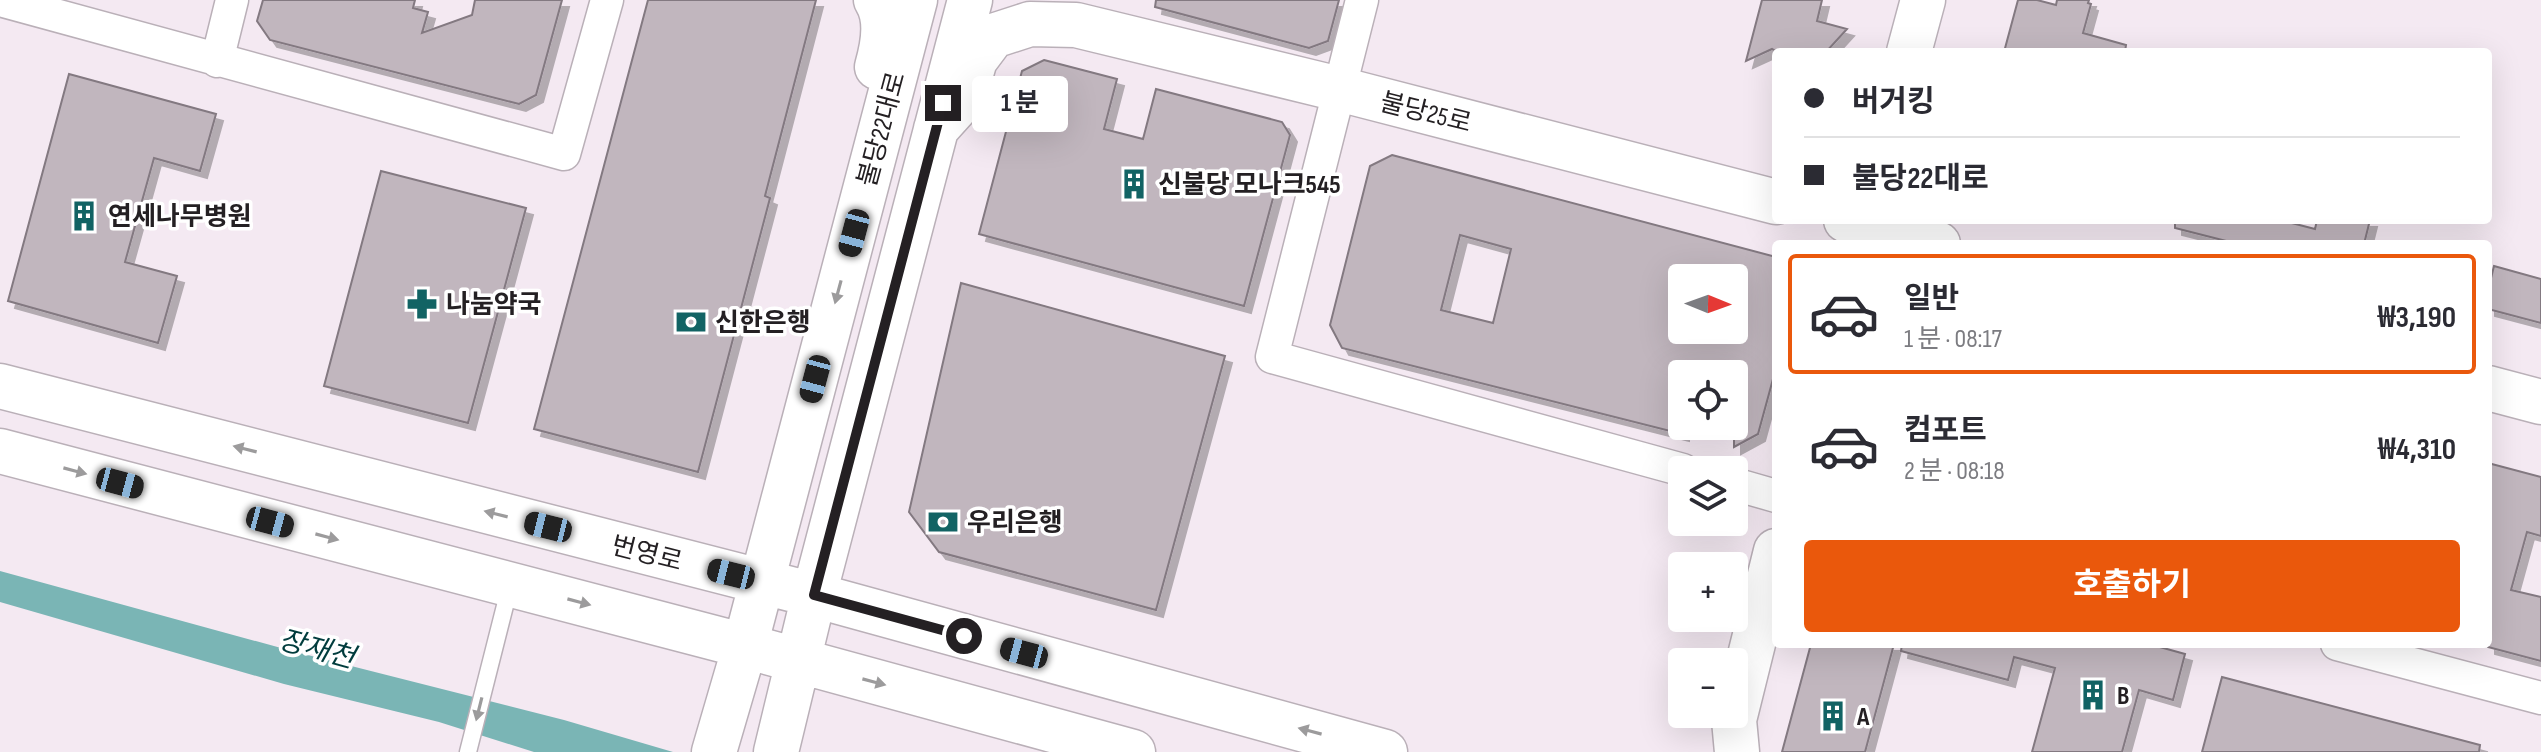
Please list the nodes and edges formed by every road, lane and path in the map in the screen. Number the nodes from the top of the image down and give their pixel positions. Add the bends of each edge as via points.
1 (0, 0) edge
2 (232, 0) edge
3 (607, 0) edge
4 (876, 0) edge
5 (915, 0) edge
6 (970, 0) edge
7 (1362, 0) edge
8 (1923, 0) edge
9 (1058, 12) edge
10 (1910, 48) edge
11 (217, 61) junction
12 (1339, 89) junction
13 (884, 117) junction
14 (936, 129) junction
15 (1772, 201) edge
16 (1856, 227) edge
17 (1919, 240) edge
18 (0, 386) edge
19 (2492, 389) edge
20 (2541, 402) edge
21 (0, 451) edge
22 (1668, 466) edge
23 (1748, 488) edge
24 (1772, 495) edge
25 (1772, 567) edge
26 (762, 582) junction
27 (510, 585) junction
28 (814, 595) junction
29 (745, 646) junction
30 (2352, 648) edge
31 (799, 662) junction
32 (2541, 698) edge
33 (780, 735) edge
34 (1728, 741) edge
35 (468, 752) edge
36 (714, 752) edge
37 (1133, 752) edge
38 (1385, 752) edge

1 - 11 street
2 - 11 street
3 - 11 street via 564,154
4 - 13 main road via 883,42 876,74
5 - 13 main road, 불당22대로
6 - 14 main road, 불당22대로
7 - 12 street
8 - 10 main road
9 - 12 main road, 불당25로
9 - 14 main road, 불당25로 via 993,36 975,60 964,98
12 - 15 main road, 불당25로
12 - 22 street via 1272,357
13 -> 26 main road, 불당22대로
14 - 28 main road, 불당22대로
16 - 17 main road
26 -> 18 main road, 번영로
19 - 20 main road
21 -> 27 main road
23 - 24 street
25 - 34 main road
26 - 28 main road, 번영로
26 - 29 main road, 불당22대로
27 -> 29 main road
27 -> 35 lane
28 - 31 main road, 불당22대로
38 -> 28 main road, 번영로
29 - 31 main road
29 - 36 main road, 불당22대로
30 - 32 street
31 - 33 main road, 불당22대로
31 -> 37 main road

